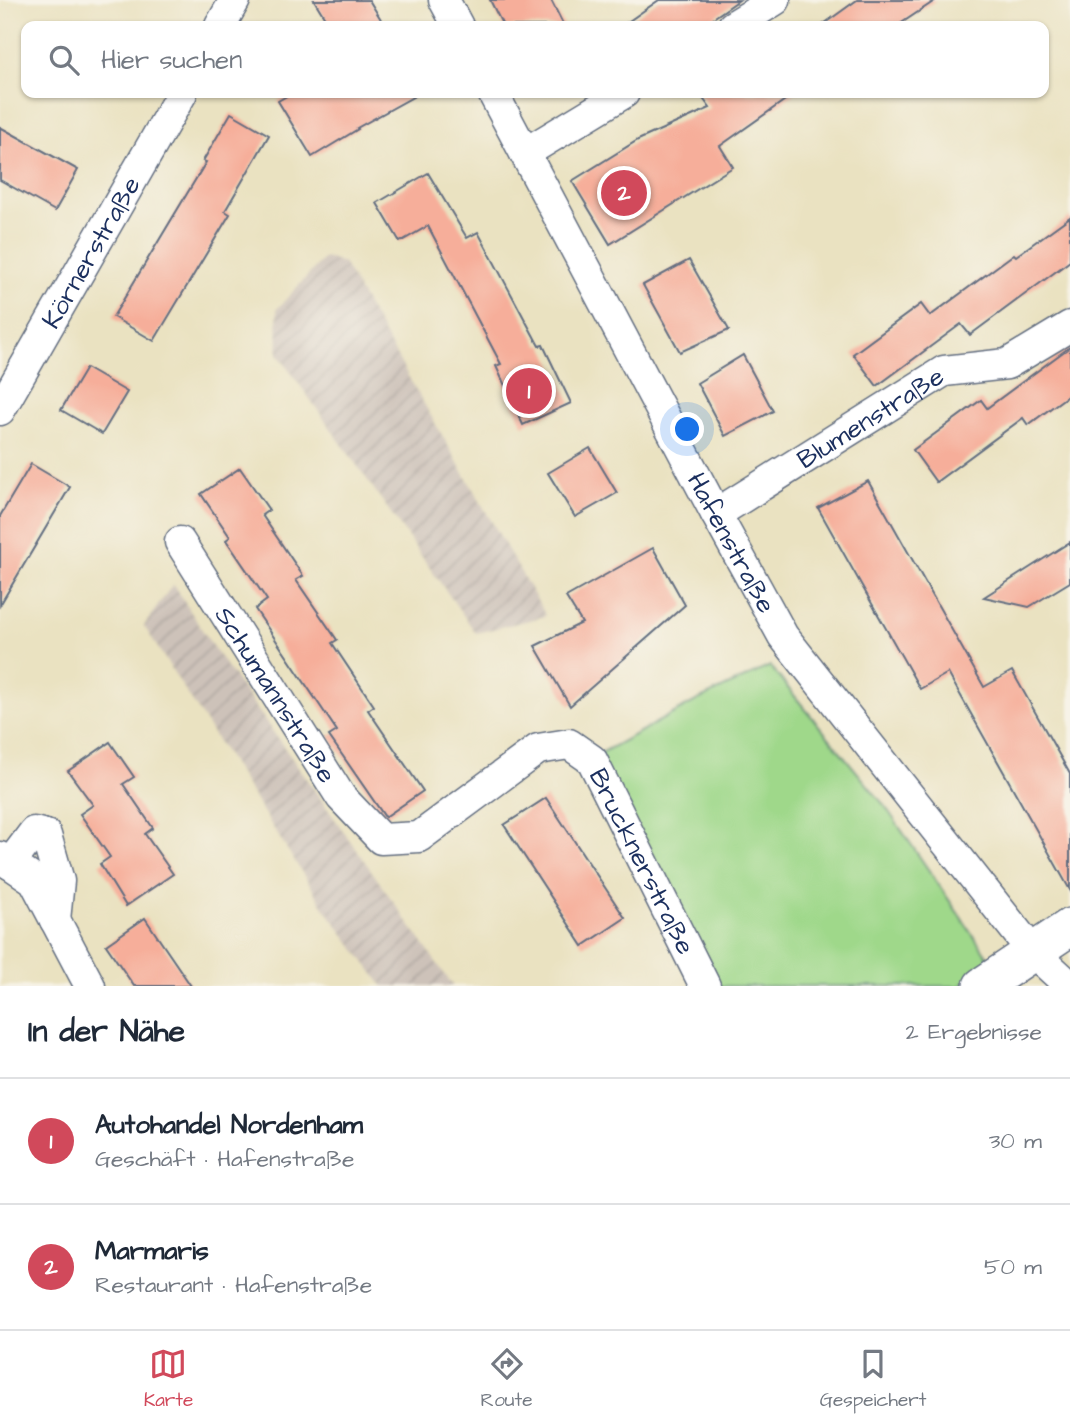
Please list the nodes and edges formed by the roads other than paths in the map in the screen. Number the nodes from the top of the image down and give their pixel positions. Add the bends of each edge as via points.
1 (235, 0) edge
2 (444, 0) edge
3 (775, 0) edge
4 (223, 21) edge
5 (455, 21) edge
6 (741, 21) edge
7 (179, 98) edge
8 (496, 98) edge
9 (616, 98) edge
10 (525, 153) junction
11 (1070, 326) edge
12 (0, 410) edge
13 (716, 514) junction
14 (180, 542) dead end
15 (569, 744) joint
16 (5, 860) edge
17 (55, 919) junction
18 (1070, 927) edge
19 (1032, 951) junction
20 (90, 986) edge
21 (705, 986) edge
22 (982, 986) edge
23 (1070, 986) edge

1 - 4 street
2 - 5 street
3 - 6 street
7 - 12 street, Körnerstraße
8 - 10 street, Hafenstraße
9 - 10 street
10 - 13 street, Hafenstraße
11 - 13 street, Blumenstraße via 1007,364 944,371
13 - 19 street, Hafenstraße via 783,636
14 - 15 street, Schumannstraße via 341,797 381,839 419,837 538,748
15 - 21 street, Brucknerstraße via 592,760
16 - 17 street via 34,880
16 - 17 street via 34,832 46,835 59,881
17 - 20 street
18 - 19 street
19 - 22 street
19 - 23 street, Hafenstraße

